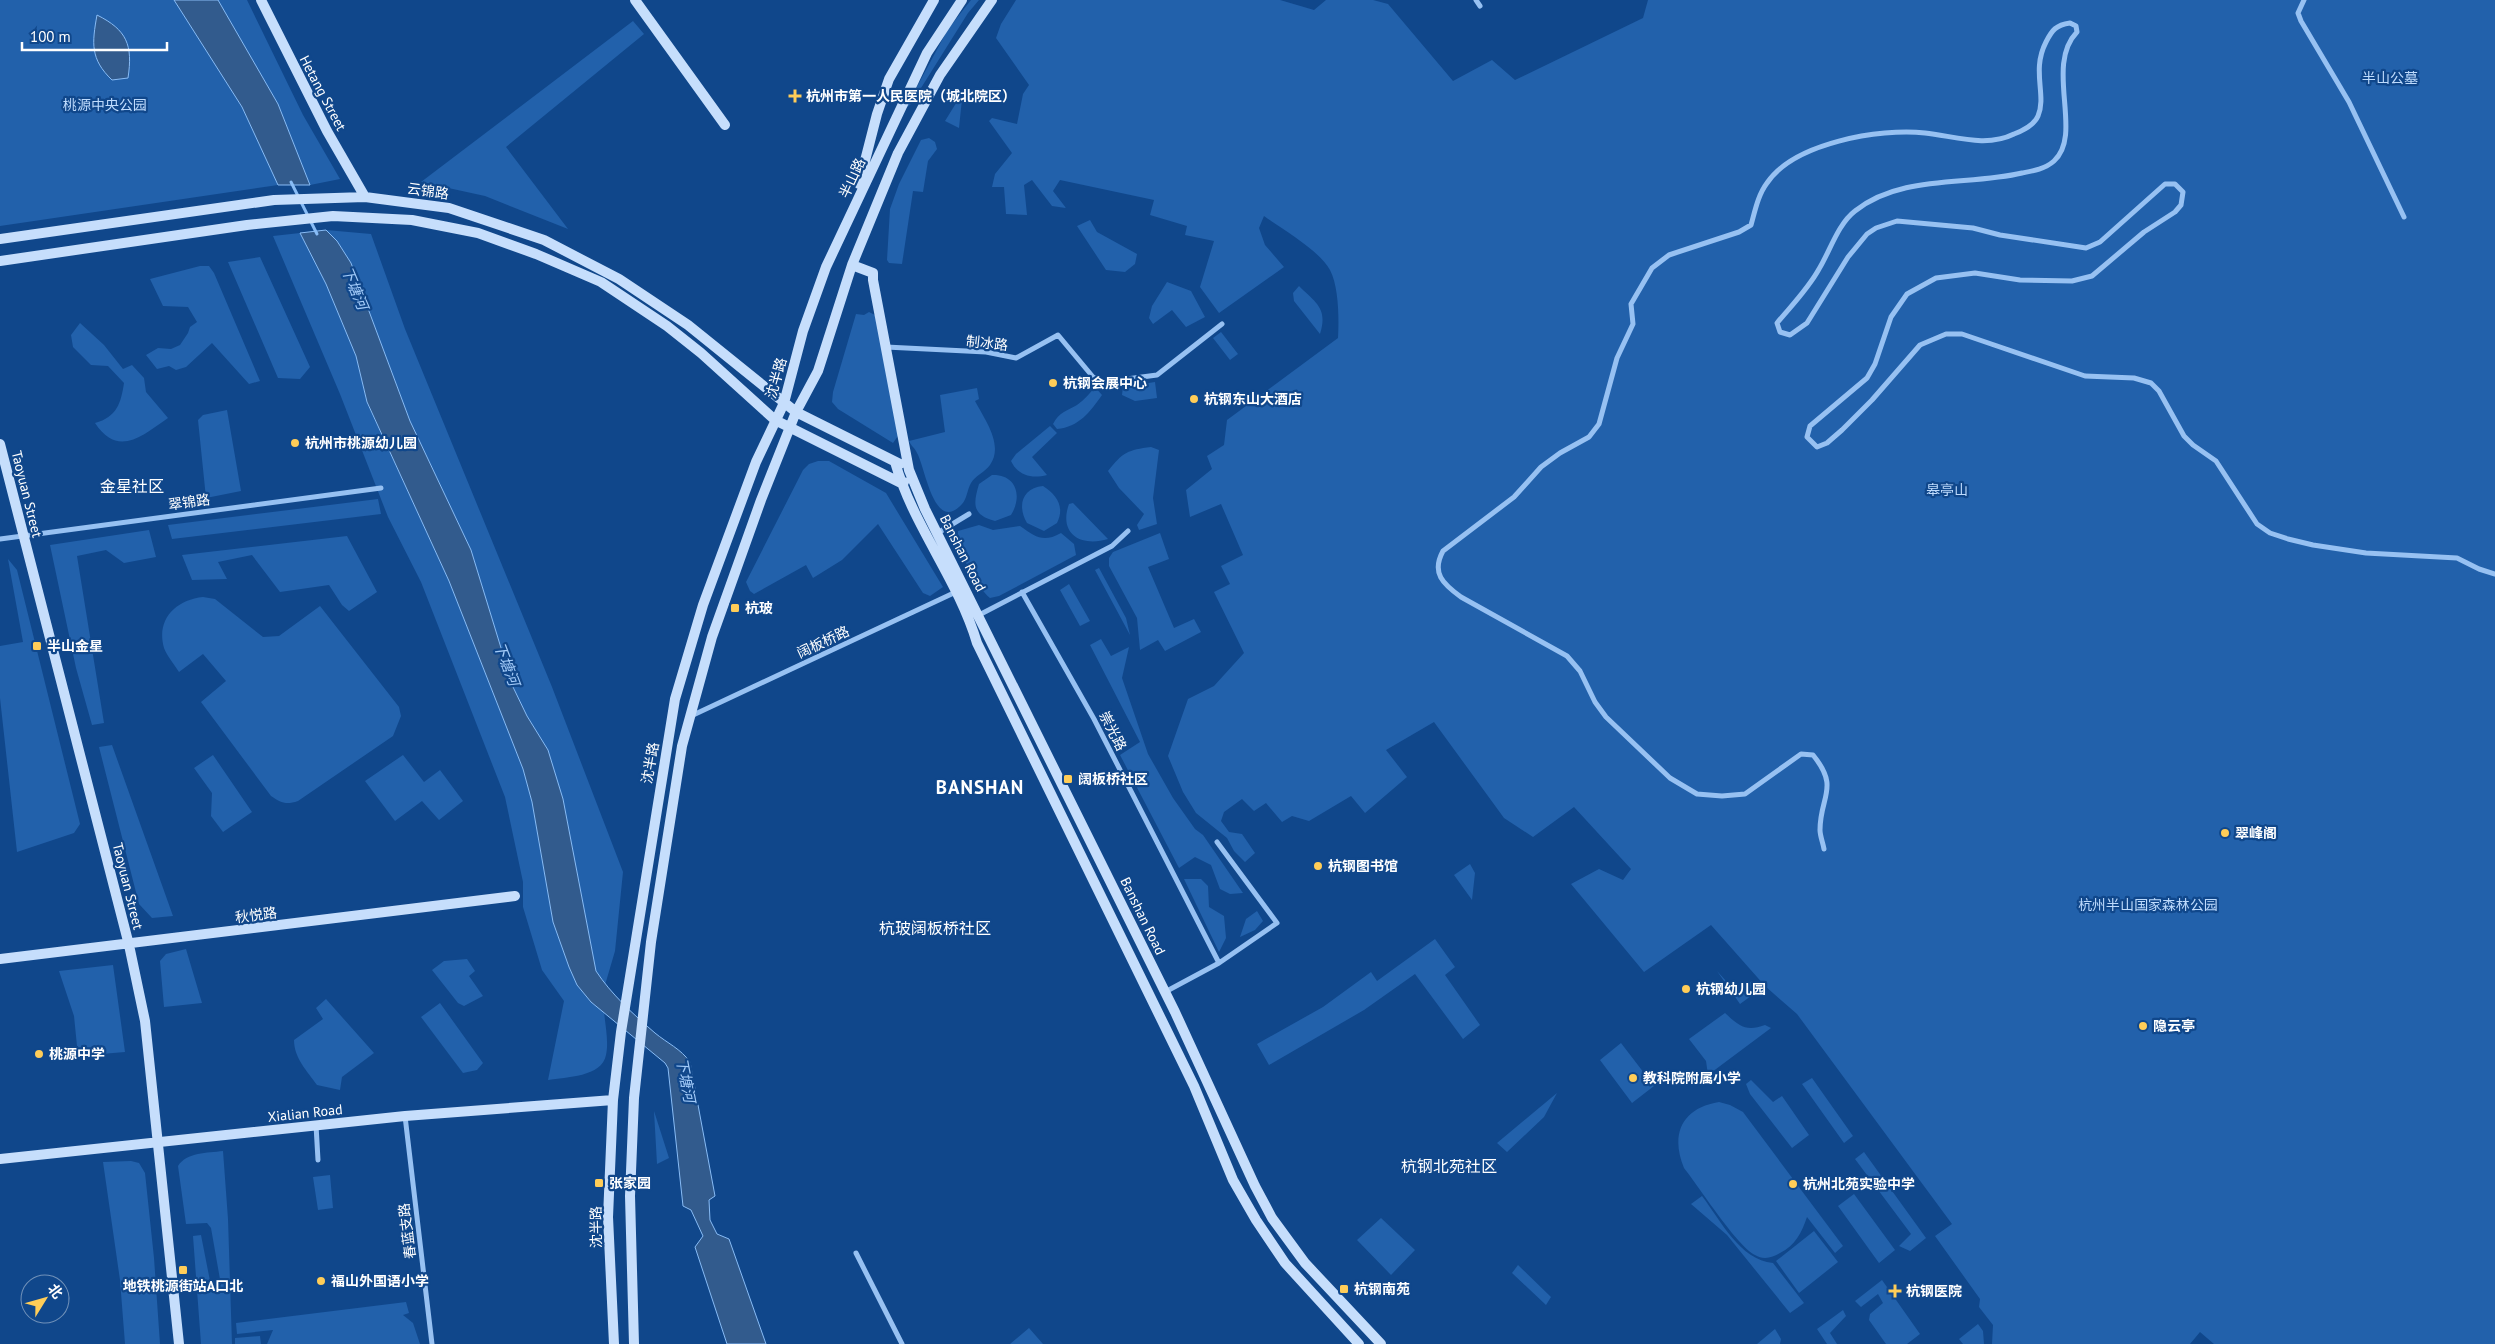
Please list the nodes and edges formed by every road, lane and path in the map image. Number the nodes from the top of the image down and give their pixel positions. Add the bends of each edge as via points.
1 (261, 0) edge
2 (635, 0) edge
3 (934, 0) edge
4 (962, 0) edge
5 (992, 0) edge
6 (1476, 0) edge
7 (2304, 0) edge
8 (1480, 6) dead end
9 (725, 124) dead end
10 (365, 197) junction
11 (850, 216) junction
12 (2404, 217) dead end
13 (0, 239) edge
14 (0, 261) edge
15 (852, 265) junction
16 (1222, 324) dead end
17 (886, 347) junction
18 (784, 403) junction
19 (796, 412) junction
20 (775, 420) junction
21 (790, 428) junction
22 (0, 444) edge
23 (895, 462) junction
24 (911, 474) junction
25 (901, 483) junction
26 (381, 488) dead end
27 (969, 514) dead end
28 (1128, 531) dead end
29 (936, 534) junction
30 (24, 536) junction
31 (0, 540) edge
32 (2495, 574) edge
33 (960, 590) junction
34 (1022, 592) junction
35 (979, 615) junction
36 (690, 716) junction
37 (1217, 842) dead end
38 (1824, 849) dead end
39 (515, 896) dead end
40 (129, 945) junction
41 (0, 959) edge
42 (1219, 963) junction
43 (1165, 992) junction
44 (613, 1100) junction
45 (405, 1116) junction
46 (316, 1125) junction
47 (158, 1142) junction
48 (0, 1159) edge
49 (318, 1160) dead end
50 (856, 1253) dead end
51 (179, 1344) edge
52 (432, 1344) edge
53 (614, 1344) edge
54 (634, 1344) edge
55 (902, 1344) edge
56 (1359, 1344) edge
57 (1381, 1344) edge

1 - 10 main road, Hetang Street via 327,131
2 - 9 main road
3 - 11 main road, 半山路 via 889,79
4 - 11 main road, 半山路 via 927,53
5 - 15 main road via 940,75 898,153
6 - 8 street
7 - 12 street via 2298,13 2301,21 2349,102
10 - 13 main road, 云锦路 via 285,200
10 - 18 main road, 云锦路 via 449,208 544,240 619,279 673,315
11 - 18 main road, 沈半路 via 826,267 803,331
14 - 20 main road via 333,216 412,220 478,233 601,282 667,326
15 - 17 main road, Banshan Road via 873,273
15 - 19 main road, 沈半路 via 818,371
16 - 17 street, 制冰路 via 1157,374 1104,382 1093,377 1058,336 1016,358 986,352
17 - 24 main road, Banshan Road
18 - 19 main road, 云锦路
18 - 20 main road, 沈半路
19 - 21 main road, 沈半路
19 - 23 main road
20 - 21 main road
20 - 44 main road, 沈半路 via 703,605 675,699
21 - 25 main road
21 - 36 main road, 沈半路 via 712,637
22 - 30 main road, Taoyuan Street
23 - 24 main road
23 - 25 main road, Banshan Road
24 - 25 main road
24 - 29 main road, Banshan Road
25 - 33 main road, Banshan Road
26 - 30 street, 翠锦路
27 - 29 street
28 - 34 street via 1112,546
29 - 33 main road, Banshan Road
30 - 31 street, 翠锦路
30 - 40 main road, Taoyuan Street
32 - 38 street via 2457,558 2366,553 2288,539 2270,532 2257,524 2216,461 2184,436 2159,391 2150,384 2134,378 2085,376 1962,334 1946,334 1920,345 1872,400 1827,443 1817,447 1808,437 1810,426 1867,378 1891,317 1907,294 1936,278 1975,273 2020,280 2072,282 2092,276 2181,205 2183,192 2175,184 2164,184 2100,242 2086,248 1973,228 1897,221 1867,234 1848,257 1803,327 1790,335 1780,332 1778,323 1819,270 1854,212 1885,194 1905,188 2010,176 2041,169 2054,161 2062,150 2066,132 2062,65 2069,40 2077,32 2076,26 2061,24 2052,29 2038,57 2040,103 2038,116 2030,126 1997,140 1922,133 1890,134 1815,149 1791,160 1766,183 1751,225 1669,255 1652,268 1631,304 1633,324 1617,358 1599,424 1589,437 1560,453 1514,497 1443,551 1437,562 1440,576 1461,597 1567,656 1580,671 1606,717 1670,778 1697,794 1745,794 1800,754 1813,755 1824,768 1828,783 1820,831
33 - 35 main road, Banshan Road
33 - 36 street, 阔板桥路
33 - 56 main road, Banshan Road via 977,643 1194,1086 1233,1180 1285,1263
34 - 35 street
34 - 42 street, 崇光路 via 1094,719
35 - 43 main road, Banshan Road
36 - 54 main road, 沈半路 via 679,762 651,942 634,1106 630,1196
37 - 42 street via 1277,923
39 - 40 main road, 秋悦路
40 - 41 main road, 秋悦路
40 - 47 main road, Taoyuan Street via 146,1021
42 - 43 street
43 - 57 main road, Banshan Road via 1248,1174 1272,1218 1305,1263
44 - 45 main road, Xialian Road
44 - 53 main road, 沈半路 via 608,1217
45 - 46 main road, Xialian Road
45 - 52 street, 春蓝支路
46 - 47 main road, Xialian Road
46 - 49 street
47 - 48 main road, Xialian Road
47 - 51 main road, Taoyuan Street
50 - 55 street

